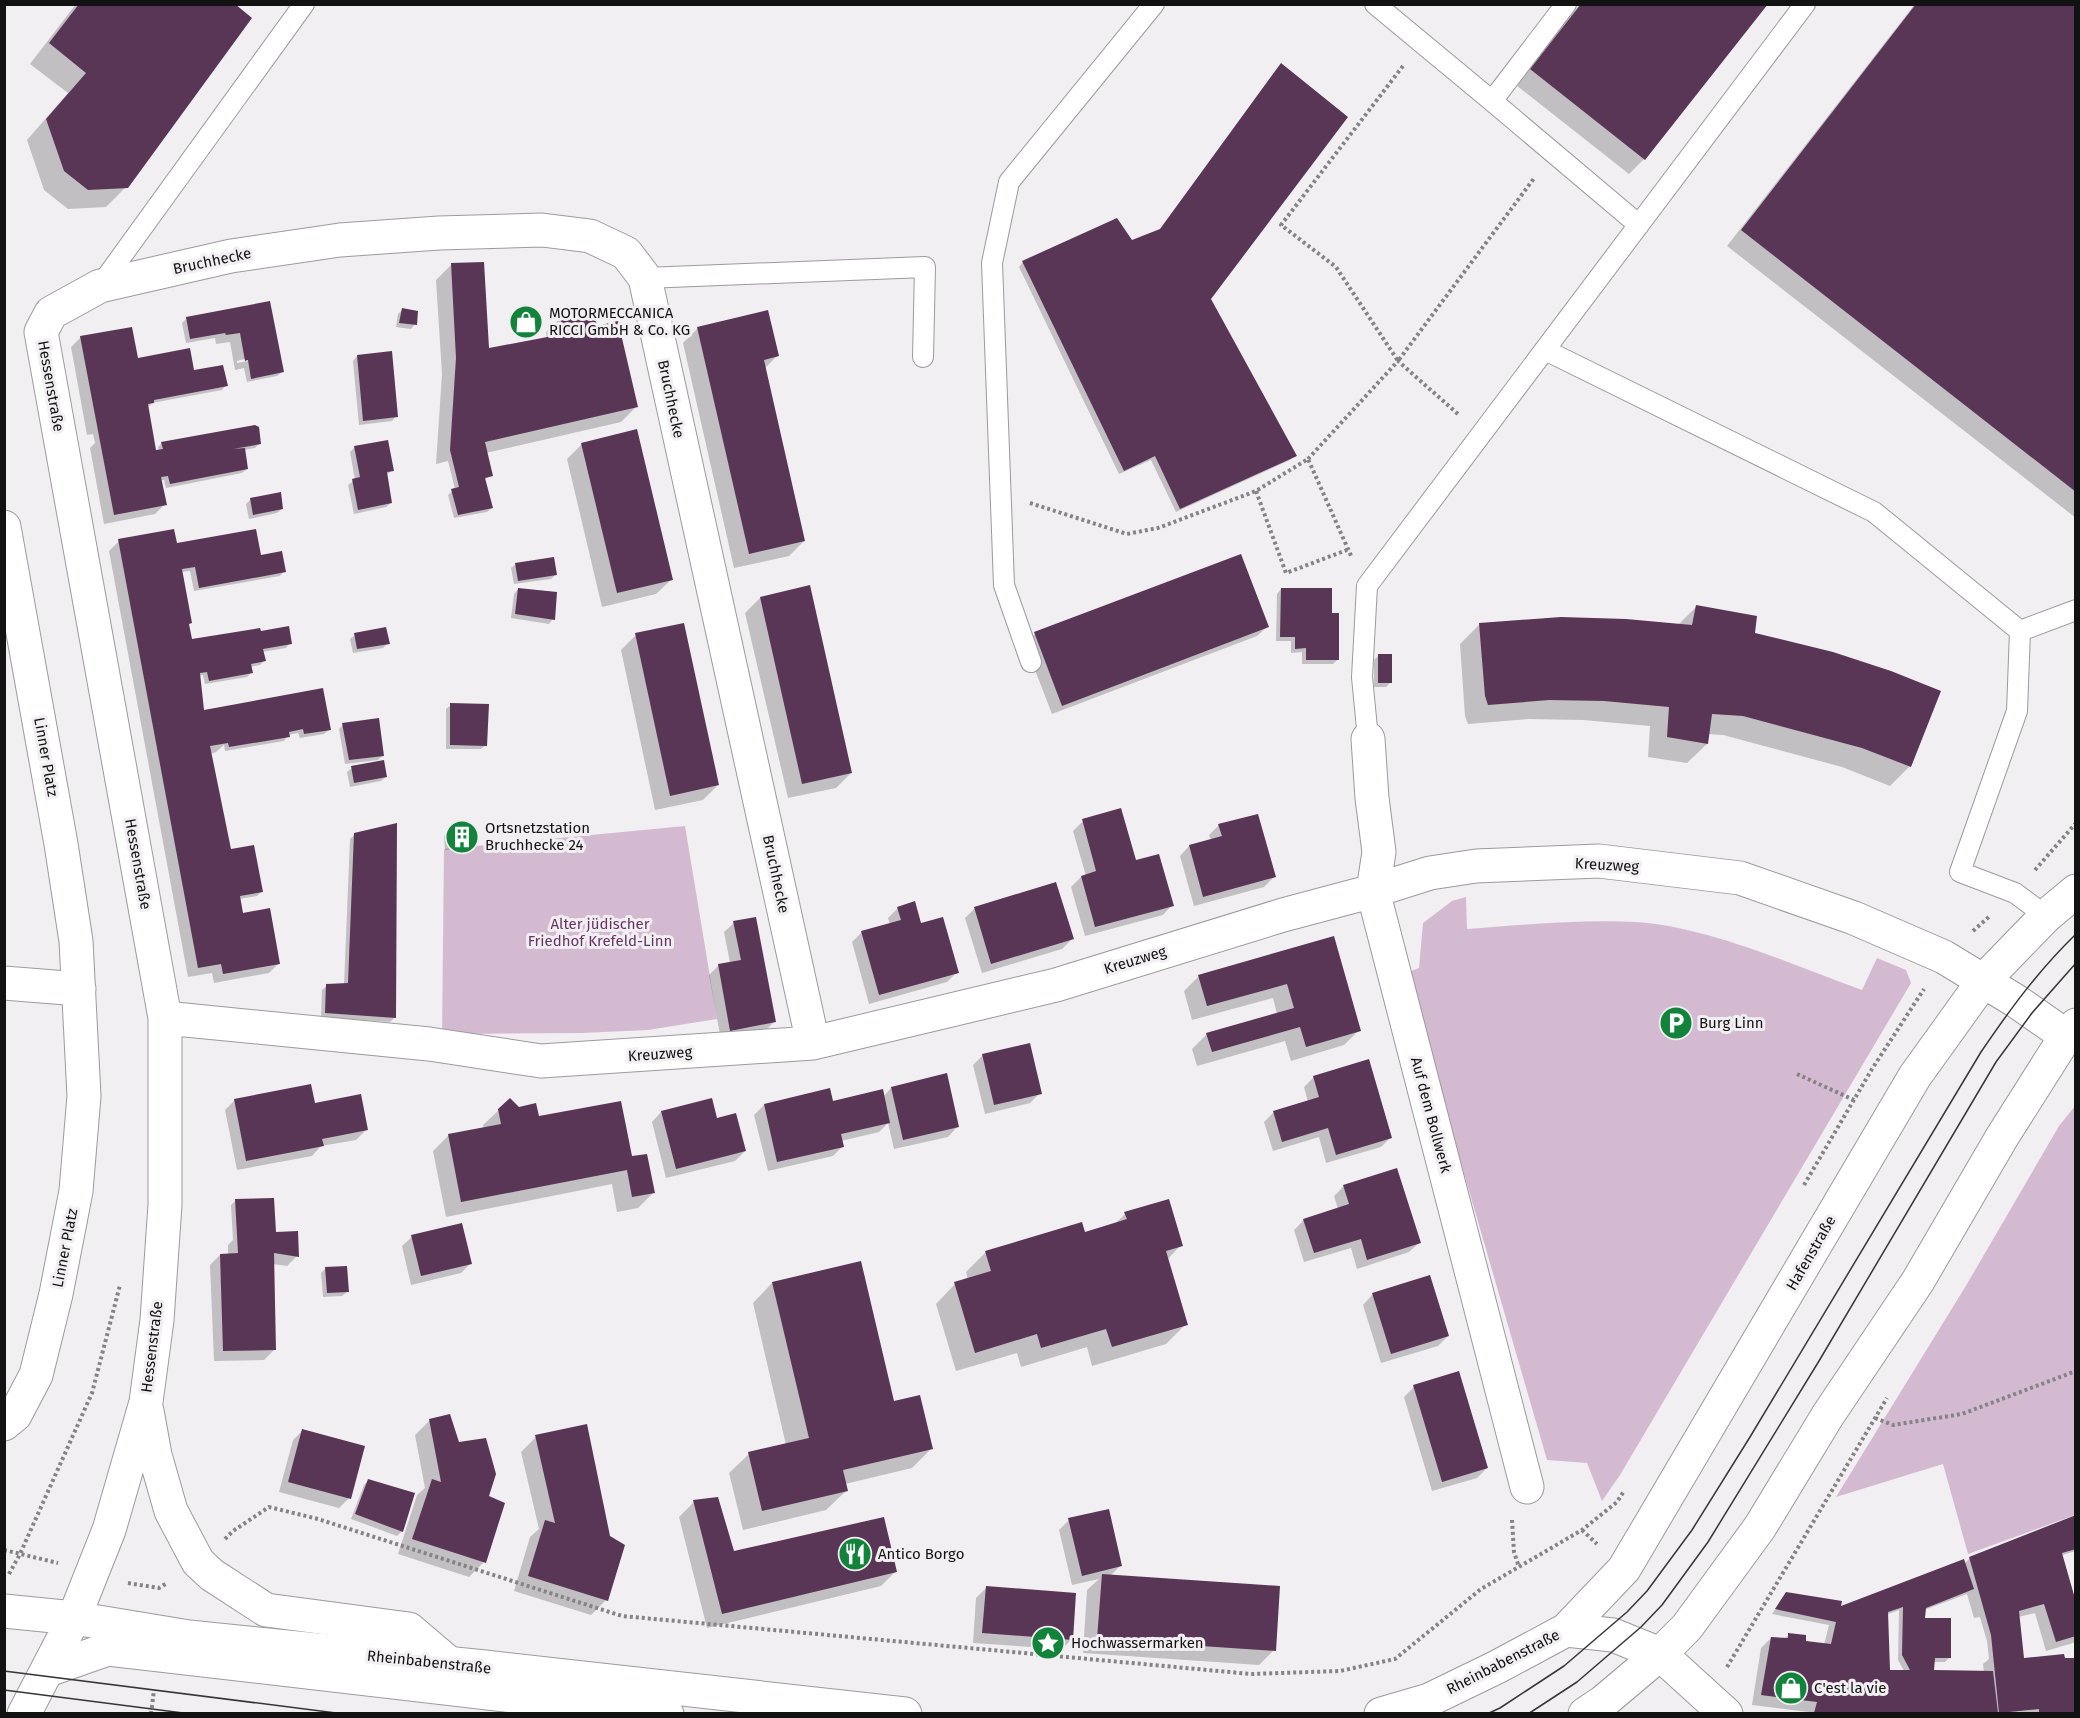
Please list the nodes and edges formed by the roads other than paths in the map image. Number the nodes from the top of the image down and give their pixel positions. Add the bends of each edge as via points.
1 (304, 4) edge
2 (1154, 4) edge
3 (1375, 4) edge
4 (1566, 4) edge
5 (1806, 4) edge
6 (1492, 101) junction
7 (1638, 225) junction
8 (645, 278) junction
9 (100, 286) junction
10 (41, 332) joint
11 (1545, 350) junction
12 (923, 357) dead end
13 (4, 527) edge
14 (2076, 610) edge
15 (2020, 631) junction
16 (1031, 662) dead end
17 (1368, 739) joint
18 (1373, 891) junction
19 (2076, 891) edge
20 (2046, 916) junction
21 (1984, 980) junction
22 (4, 982) edge
23 (79, 989) junction
24 (165, 1018) junction
25 (2071, 1030) edge
26 (813, 1043) junction
27 (146, 1402) junction
28 (4, 1424) edge
29 (1527, 1487) road end
30 (4, 1611) edge
31 (74, 1618) junction
32 (1566, 1630) junction
33 (1660, 1654) junction
34 (450, 1664) junction
35 (48, 1670) junction
36 (19, 1707) edge
37 (854, 1708) junction
38 (667, 1713) edge
39 (795, 1713) edge
40 (904, 1713) edge
41 (1381, 1713) edge
42 (1586, 1713) edge
43 (1726, 1713) edge

1 - 9 lane
2 - 16 lane via 1009,182 992,263 1004,585
3 - 6 lane
4 - 6 lane
5 - 7 lane
6 - 7 lane
7 - 11 lane
8 - 9 street, Bruchhecke via 626,253 590,236 542,230 340,240 231,256
8 - 12 lane via 925,267
8 - 26 street, Bruchhecke
9 - 10 street, Bruchhecke via 51,313
10 - 24 street, Hessenstraße
11 - 15 lane via 1874,512
11 - 17 lane via 1368,586 1362,677
13 - 23 street, Linner Platz via 62,844
14 - 15 lane
15 - 20 lane via 2017,711 1960,872 2015,893
17 - 18 street, Auf dem Bollwerk via 1379,852
18 - 21 street, Kreuzweg via 1430,873 1476,866 1599,861 1740,878 1854,918 1944,957
18 - 26 street, Kreuzweg via 1056,985
18 - 29 street, Auf dem Bollwerk
19 - 20 street, Hafenstraße
20 - 21 street, Hafenstraße
21 - 25 street, Kreuzweg
21 - 32 street, Hafenstraße via 1915,1076 1624,1569
22 - 23 street
23 - 28 street, Linner Platz via 84,1096 76,1191 36,1375 15,1415
24 - 26 street, Kreuzweg via 429,1044 541,1062
24 - 27 street, Hessenstraße via 165,1205 157,1320
25 - 33 street via 2002,1137 1918,1281 1828,1414 1760,1527 1687,1627
27 - 31 street, Hessenstraße via 109,1530
27 - 34 street, Hessenstraße via 155,1455 171,1511 198,1562 212,1575 266,1610 409,1629
30 - 31 street, Rheinbabenstraße
31 - 34 street, Rheinbabenstraße via 189,1637
31 - 35 street, Hessenstraße
32 - 33 street, Rheinbabenstraße via 1613,1635
32 - 41 street, Rheinbabenstraße via 1429,1700
33 - 42 street
33 - 43 street, Rheinbabenstraße
34 - 37 street, Rheinbabenstraße
35 - 36 street, Hessenstraße
35 - 38 street, Rheinbabenstraße via 108,1649
37 - 39 street, Rheinbabenstraße
37 - 40 street, Rheinbabenstraße

